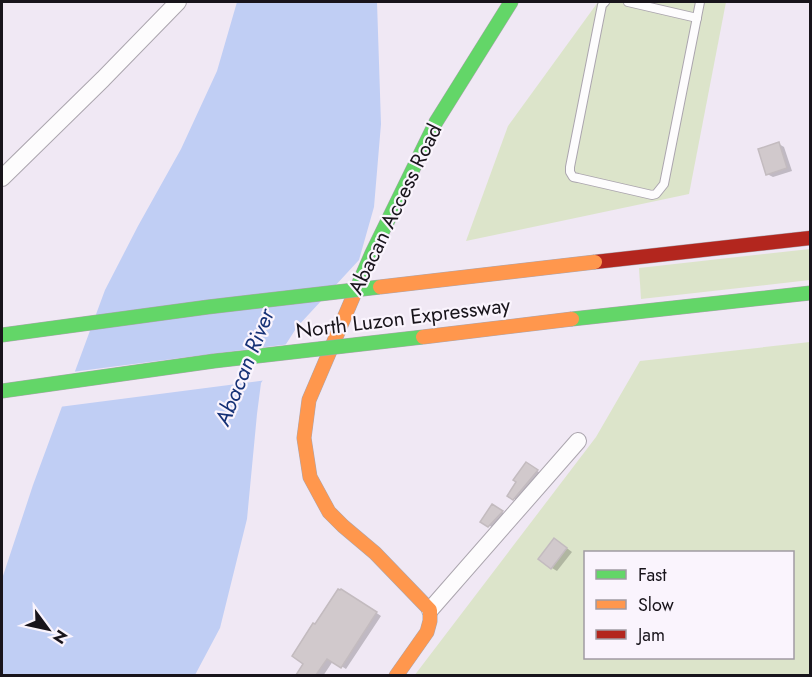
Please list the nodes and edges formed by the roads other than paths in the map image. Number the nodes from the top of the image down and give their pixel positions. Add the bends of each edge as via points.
1 (178, 2) edge
2 (511, 2) edge
3 (605, 2) edge
4 (628, 2) edge
5 (700, 2) edge
6 (644, 3) edge
7 (697, 18) junction
8 (2, 178) edge
9 (810, 238) edge
10 (810, 293) edge
11 (2, 335) edge
12 (2, 391) edge
13 (578, 441) dead end
14 (430, 610) junction
15 (396, 675) edge

1 - 8 street
2 - 14 main road, Abacan Access Road via 436,122 372,253 309,400 304,438 310,477 329,512
3 - 7 lane via 570,172 573,177 652,195 664,184
4 - 6 lane
5 - 7 lane
6 - 7 lane
9 - 11 main road, North Luzon Expressway, bridge via 208,307
10 - 12 main road, North Luzon Expressway, bridge via 214,361
13 - 14 street
14 - 15 main road via 427,633

